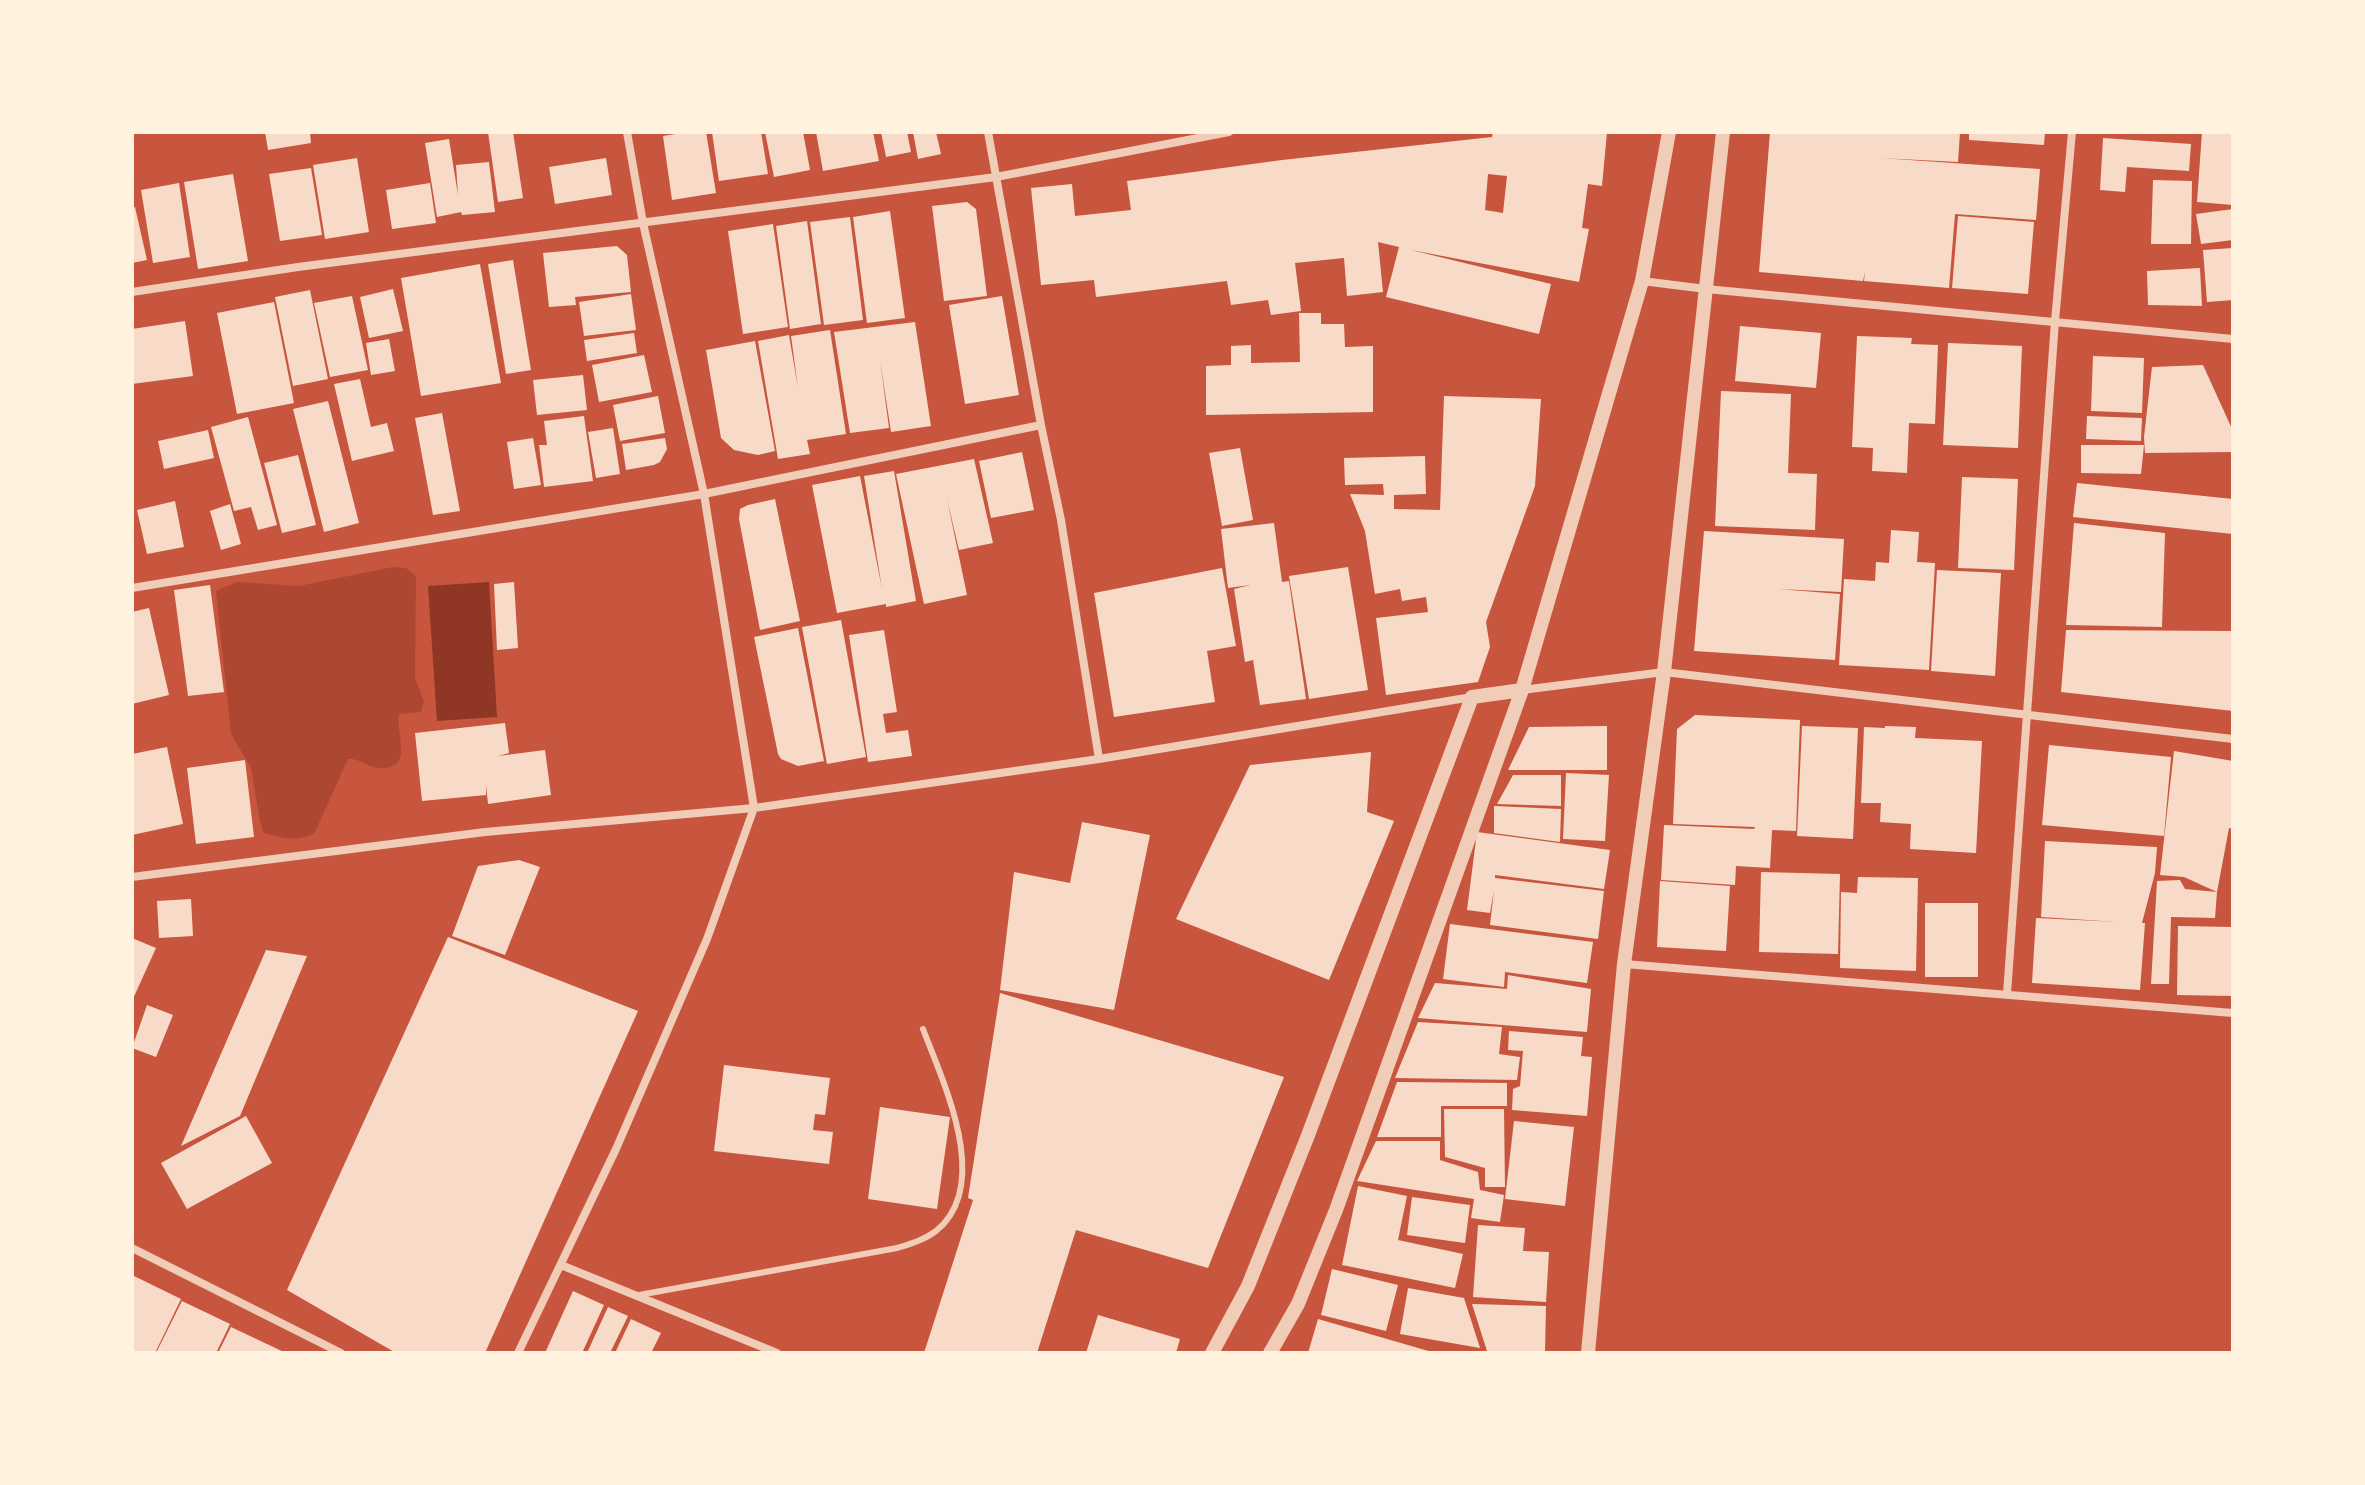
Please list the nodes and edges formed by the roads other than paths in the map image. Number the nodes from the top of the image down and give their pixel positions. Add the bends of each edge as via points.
1 (627, 132) edge
2 (988, 132) edge
3 (1229, 132) edge
4 (1669, 132) edge
5 (1723, 132) edge
6 (2072, 132) edge
7 (996, 177) junction
8 (643, 223) junction
9 (1642, 281) junction
10 (1706, 289) junction
11 (132, 292) edge
12 (2055, 321) junction
13 (2233, 339) edge
14 (1041, 425) junction
15 (704, 494) junction
16 (132, 588) edge
17 (1664, 672) junction
18 (1522, 690) junction
19 (1472, 697) junction
20 (2027, 714) junction
21 (2233, 739) edge
22 (1099, 759) junction
23 (754, 808) junction
24 (132, 877) edge
25 (1624, 964) junction
26 (2007, 994) junction
27 (2233, 1013) edge
28 (923, 1029) dead end
29 (132, 1248) edge
30 (561, 1265) junction
31 (635, 1296) junction
32 (341, 1353) edge
33 (518, 1353) edge
34 (777, 1353) edge
35 (1212, 1353) edge
36 (1270, 1353) edge
37 (1588, 1353) edge

1 - 8 street
2 - 7 street
3 - 7 street
4 - 9 street
5 - 10 street
6 - 12 street
7 - 8 street
7 - 14 street
8 - 11 street
8 - 15 street
9 - 10 street
9 - 18 street
10 - 12 street
10 - 17 street
12 - 13 street
12 - 20 street
14 - 15 street
14 - 22 street
15 - 16 street
15 - 23 street
17 - 18 street
17 - 20 street
17 - 25 street
18 - 19 street
18 - 36 street via 1336,1210 1298,1304
19 - 22 street
19 - 35 street via 1307,1138 1248,1286
20 - 21 street
20 - 26 street
22 - 23 street
23 - 24 street via 485,832
23 - 30 street via 707,939
25 - 26 street
25 - 37 street
26 - 27 street
28 - 31 lane via 961,1143 957,1198 938,1230 897,1248
29 - 32 street
30 - 31 street
30 - 33 street
31 - 34 street

